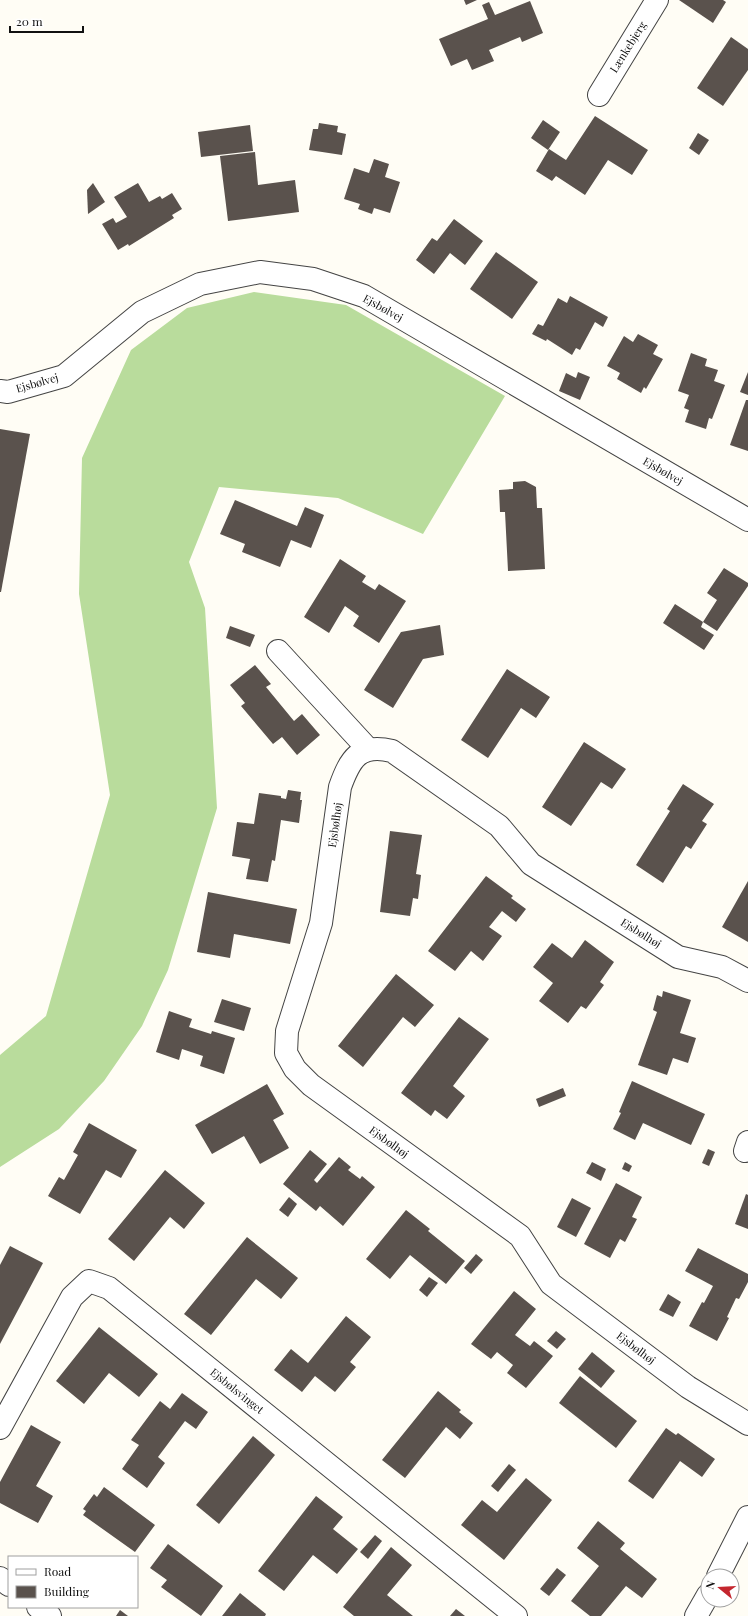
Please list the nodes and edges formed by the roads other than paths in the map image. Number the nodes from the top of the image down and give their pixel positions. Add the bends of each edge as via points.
1 (657, 0) edge
2 (599, 95) dead end
3 (0, 391) edge
4 (748, 520) edge
5 (278, 651) dead end
6 (368, 749) junction
7 (748, 981) edge
8 (748, 1424) edge
9 (0, 1428) edge
10 (748, 1517) edge
11 (722, 1568) edge
12 (0, 1578) edge
13 (8, 1584) edge
14 (39, 1608) edge
15 (50, 1616) edge
16 (516, 1616) edge

1 - 2 street, Lænkebjerg
3 - 4 street, Ejsbølvej via 8,392 64,376 142,312 200,284 260,272 313,279 364,296
5 - 6 street
6 - 7 street, Ejsbølhøj via 381,748 392,751 499,826 531,864 678,957 722,967
6 - 8 street, Ejsbølhøj via 356,755 347,768 340,787 322,923 287,1031 286,1053 294,1068 311,1086 520,1236 551,1284 688,1387
9 - 16 street, Ejsbølsvinget via 72,1297 89,1281 109,1288
10 - 11 street
12 - 13 street
14 - 15 street

